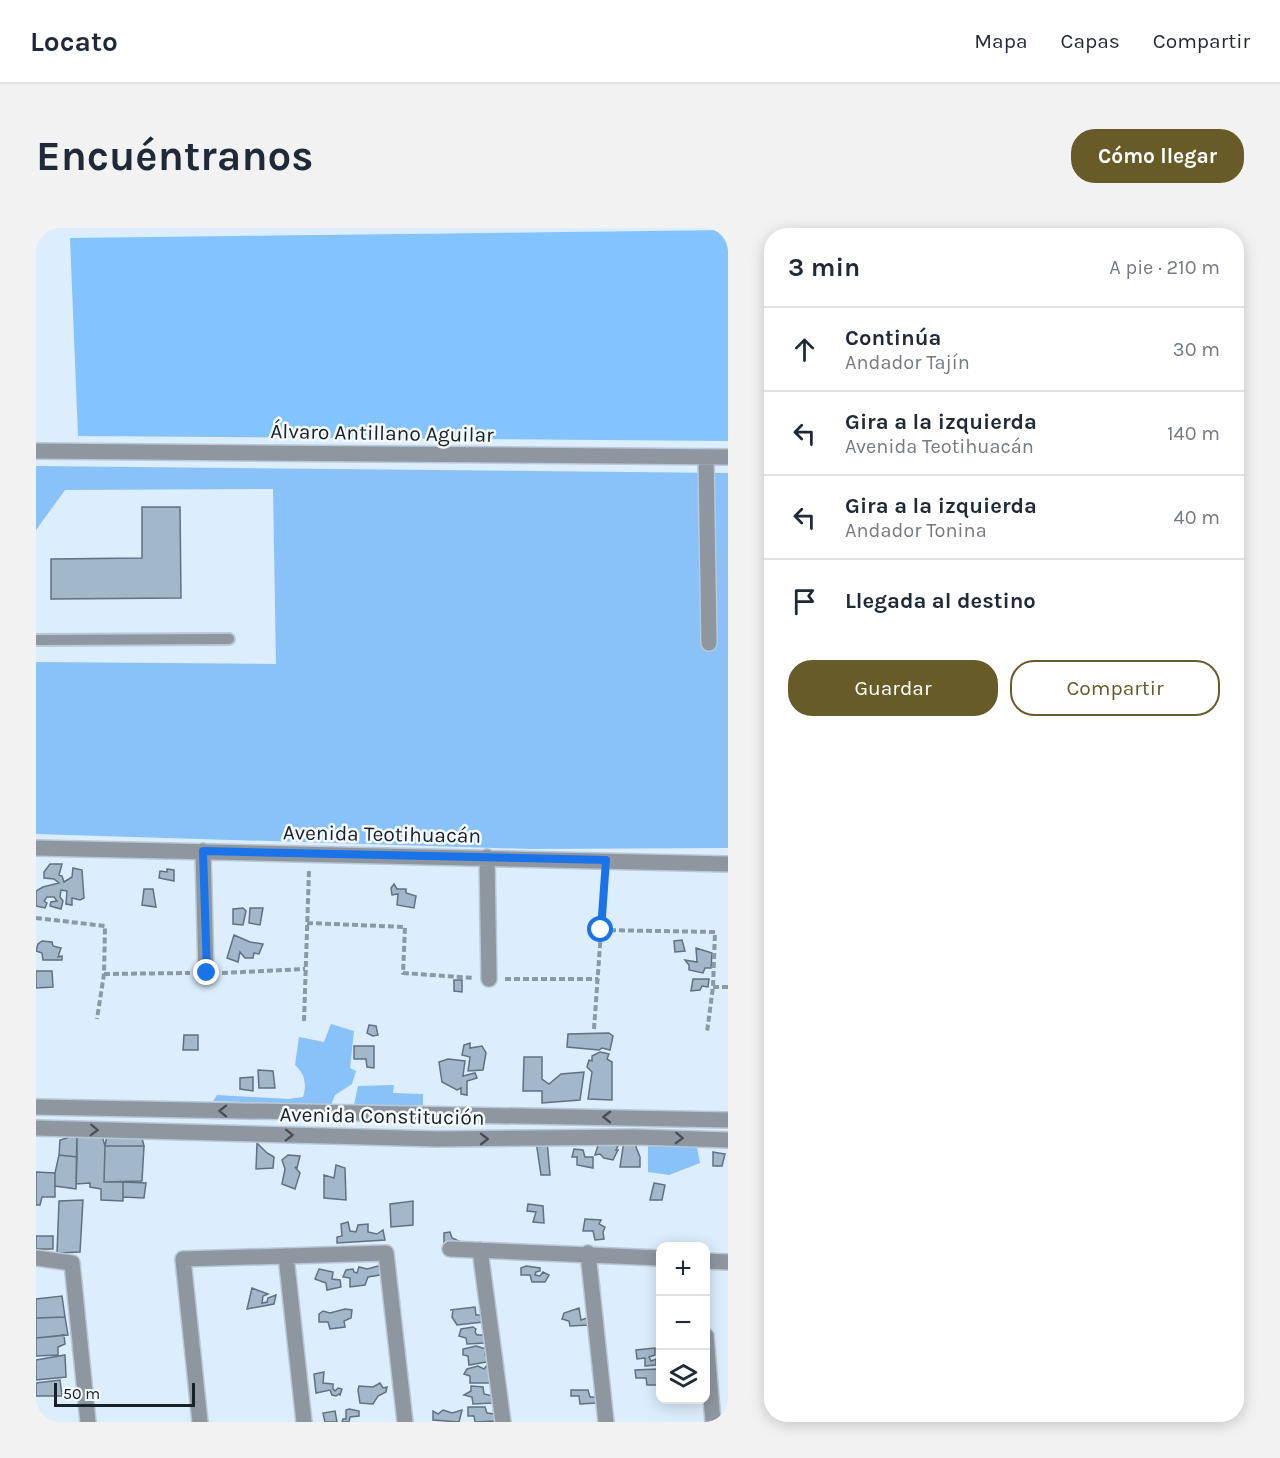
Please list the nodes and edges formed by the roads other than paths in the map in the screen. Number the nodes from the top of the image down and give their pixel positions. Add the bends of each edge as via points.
1 (36, 451) edge
2 (706, 457) junction
3 (728, 457) edge
4 (229, 639) dead end
5 (36, 640) edge
6 (709, 643) dead end
7 (36, 848) edge
8 (203, 851) junction
9 (487, 857) junction
10 (728, 864) edge
11 (207, 973) dead end
12 (489, 979) dead end
13 (36, 1107) edge
14 (122, 1109) junction
15 (547, 1116) junction
16 (728, 1119) edge
17 (36, 1128) edge
18 (122, 1131) junction
19 (546, 1138) junction
20 (728, 1140) edge
21 (450, 1249) dead end
22 (480, 1250) junction
23 (588, 1253) junction
24 (286, 1256) junction
25 (36, 1258) edge
26 (656, 1258) edge
27 (710, 1261) edge
28 (728, 1262) edge
29 (706, 1350) edge
30 (88, 1422) edge
31 (200, 1422) edge
32 (304, 1422) edge
33 (405, 1422) edge
34 (503, 1422) edge
35 (606, 1422) edge
36 (713, 1422) edge

1 - 2 street, Álvaro Antillano Aguilar
2 - 3 street, Álvaro Antillano Aguilar
2 - 6 street
4 - 5 lane
7 - 8 street, Avenida Teotihuacán
8 - 9 street, Avenida Teotihuacán
8 - 11 street
9 - 10 street, Avenida Teotihuacán
9 - 12 street
13 - 14 street, Avenida Constitución
15 -> 14 street, Avenida Constitución
14 - 18 street
16 -> 15 street, Avenida Constitución
15 - 19 street
17 -> 18 street, Avenida Constitución
18 -> 19 street, Avenida Constitución
19 -> 20 street, Avenida Constitución
21 - 22 street
22 - 23 street
22 - 34 street
23 - 26 street
23 - 35 street
24 - 31 street via 183,1259
24 - 32 street
24 - 33 street via 386,1253
25 - 30 street via 72,1263
27 - 28 street
29 - 36 street

